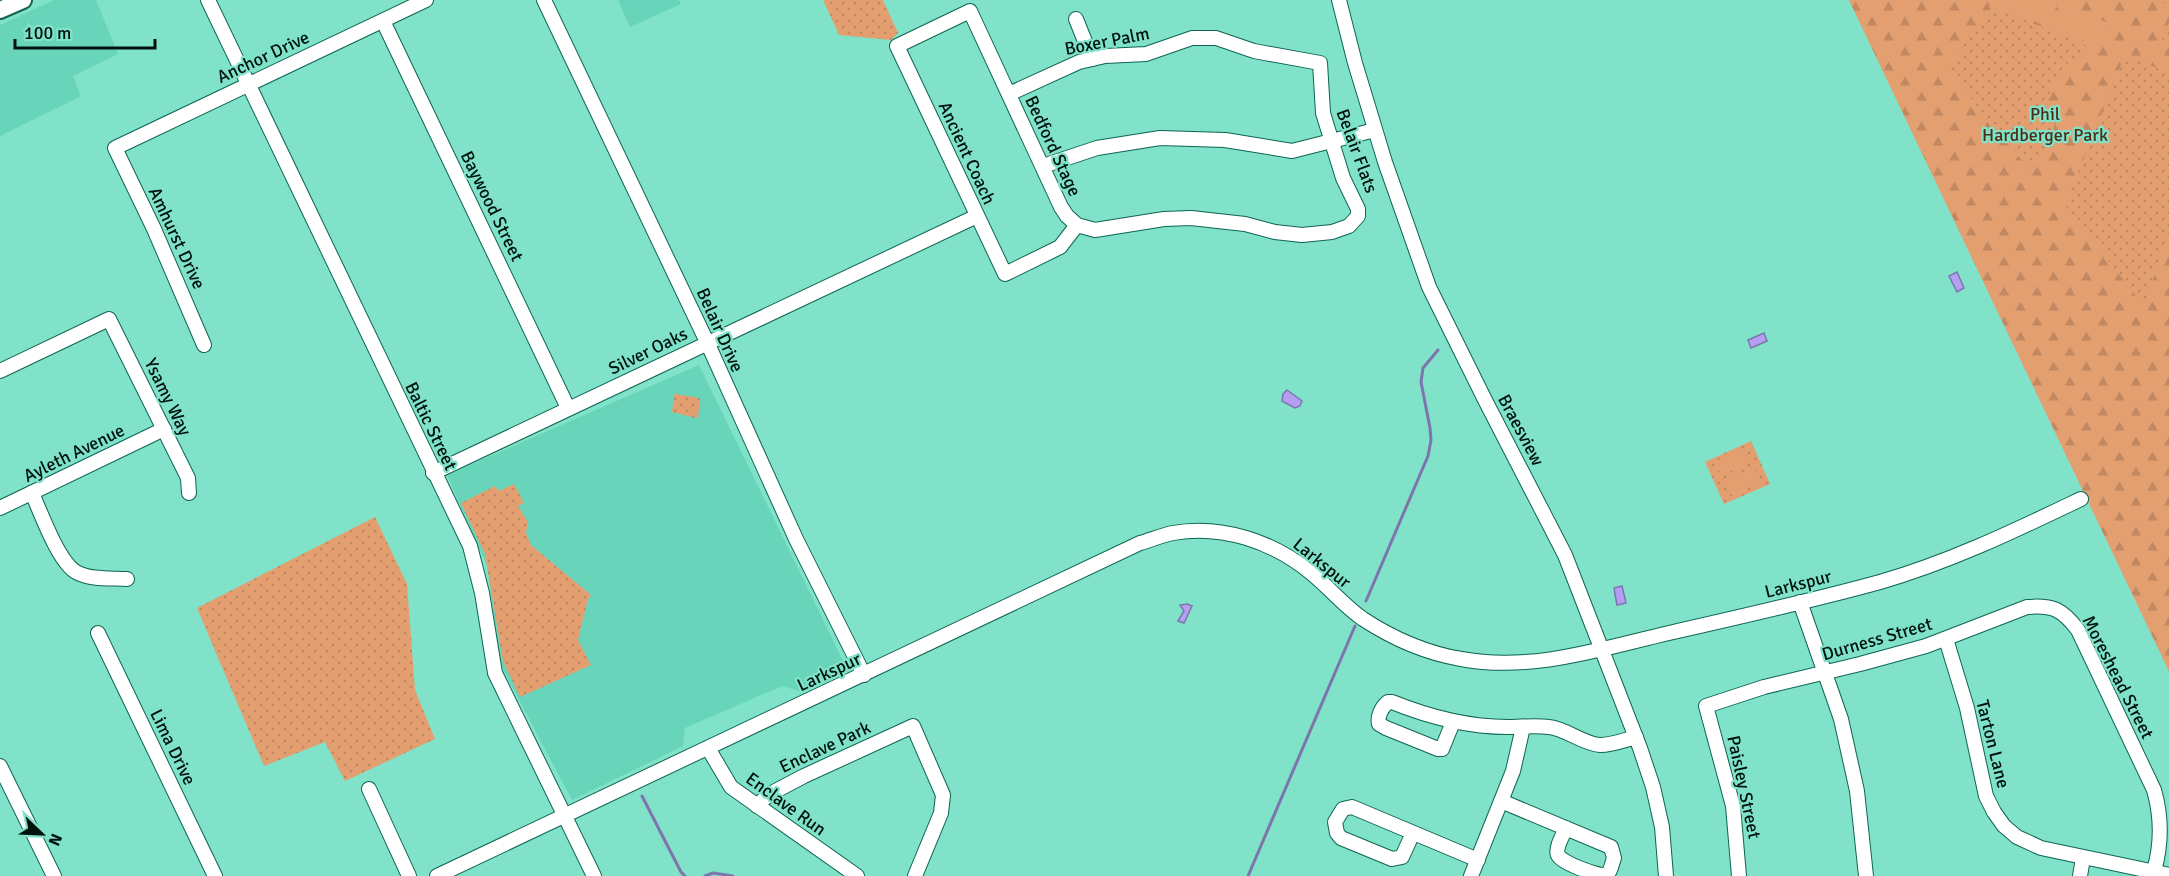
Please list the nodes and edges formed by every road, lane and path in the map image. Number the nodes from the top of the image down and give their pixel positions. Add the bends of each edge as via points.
1 (23, 0) edge
2 (207, 0) edge
3 (426, 0) edge
4 (544, 0) edge
5 (1339, 0) edge
6 (0, 10) edge
7 (970, 11) joint
8 (1076, 19) dead end
9 (383, 21) junction
10 (1092, 59) junction
11 (1320, 63) joint
12 (247, 84) junction
13 (1009, 94) junction
14 (1375, 130) junction
15 (1331, 140) junction
16 (115, 148) joint
17 (1043, 166) junction
18 (977, 216) junction
19 (1077, 225) junction
20 (707, 342) junction
21 (204, 345) dead end
22 (0, 371) edge
23 (568, 408) junction
24 (164, 429) junction
25 (434, 473) junction
26 (32, 493) junction
27 (189, 493) dead end
28 (2081, 499) dead end
29 (0, 508) edge
30 (127, 579) dead end
31 (1800, 602) junction
32 (2055, 608) joint
33 (98, 633) dead end
34 (1946, 639) junction
35 (1602, 649) junction
36 (1825, 673) junction
37 (864, 675) junction
38 (1706, 706) joint
39 (1453, 722) junction
40 (1523, 727) junction
41 (1636, 737) junction
42 (708, 748) junction
43 (0, 766) edge
44 (369, 789) dead end
45 (1501, 801) junction
46 (757, 806) junction
47 (565, 816) junction
48 (1566, 828) dead end
49 (1413, 833) junction
50 (2083, 858) junction
51 (1478, 860) junction
52 (2154, 871) junction
53 (54, 876) edge
54 (215, 876) edge
55 (410, 876) edge
56 (437, 876) edge
57 (594, 876) edge
58 (857, 876) edge
59 (915, 876) edge
60 (1471, 876) edge
61 (1666, 876) edge
62 (1739, 876) edge
63 (1866, 876) edge
64 (2080, 876) edge
65 (2169, 876) edge

1 - 6 main road
2 - 12 street, Baltic Street
3 - 9 street, Anchor Drive
4 - 20 street, Belair Drive
5 - 14 street, Braesview
7 - 13 street, Bedford Stage
7 - 18 street, Ancient Coach via 897,46
8 - 10 street
9 - 12 street, Anchor Drive
9 - 23 street, Baywood Street
10 - 11 street, Boxer Palm via 1146,54 1178,41 1205,37
10 - 13 street, Boxer Palm via 1062,68
11 - 15 street, Belair Flats via 1323,113
12 - 16 street, Anchor Drive
12 - 25 street, Baltic Street
13 - 17 street, Bedford Stage
14 - 15 street
14 - 35 street, Braesview via 1430,287 1565,555
15 - 17 street via 1286,151 1225,140 1160,138 1097,148
15 - 19 street, Belair Flats via 1358,216 1349,226 1332,232 1291,235 1245,224 1191,218 1107,229
16 - 21 street, Amhurst Drive
17 - 19 street, Bedford Stage via 1061,207
18 - 19 street, Ancient Coach via 1005,274 1059,247
18 - 20 street, Silver Oaks
20 - 23 street, Silver Oaks
20 - 37 street, Belair Drive via 796,539
22 - 24 street, Ysamy Way via 109,319
23 - 25 street, Silver Oaks
24 - 26 street, Ayleth Avenue
24 - 27 street, Ysamy Way via 188,478
25 - 47 street, Baltic Street via 470,546 495,673
26 - 29 street, Ayleth Avenue
26 - 30 street via 64,561 75,572
28 - 31 street, Larkspur via 1970,550 1882,581
31 - 35 street, Larkspur
31 - 36 street
32 - 34 street, Durness Street via 2026,607
32 - 52 street, Moreshead Street via 2078,630 2154,790 2161,829
33 - 54 street, Lima Drive
34 - 36 street, Durness Street
34 - 50 street, Tarton Lane via 1967,708 1986,796 1994,812 2010,832 2032,845
35 - 37 street, Larkspur via 1512,663 1468,660 1433,652 1362,618 1312,573 1277,550 1244,537 1191,531 1140,543
35 - 41 street, Braesview
36 - 38 street, Durness Street
36 - 63 street via 1854,773
37 - 42 street, Larkspur
38 - 62 street, Paisley Street via 1733,806
39 - 39 street via 1392,702 1383,707 1378,721 1438,749 1442,749
39 - 40 street
40 - 41 street via 1558,728 1602,745
40 - 45 street via 1518,755
41 - 61 street, Braesview via 1662,827
42 - 46 street, Enclave Run via 731,787
42 - 47 street, Larkspur
43 - 53 street
44 - 55 street
45 - 48 street
45 - 51 street
46 - 58 street, Enclave Run
46 - 59 street, Enclave Park via 768,795 795,781 913,726 943,795 941,813
47 - 56 street, Larkspur
47 - 57 street, Baltic Street
49 - 49 street via 1352,807 1343,808 1335,822 1341,838 1397,860
49 - 51 street
50 - 52 street, Tarton Lane
50 - 64 street
51 - 60 street
52 - 65 street, Tarton Lane

